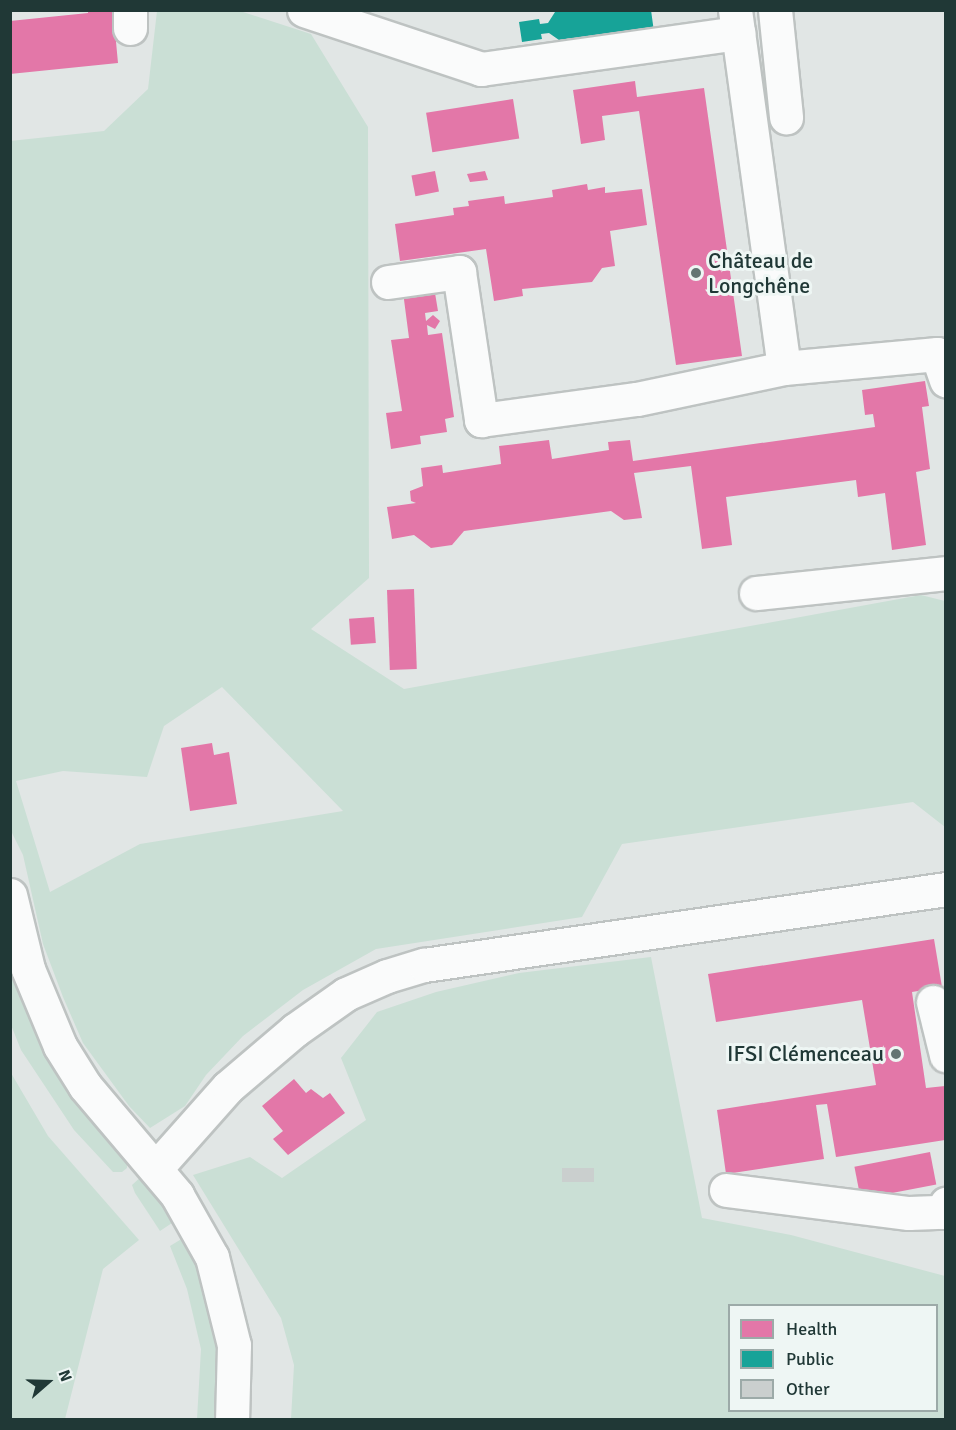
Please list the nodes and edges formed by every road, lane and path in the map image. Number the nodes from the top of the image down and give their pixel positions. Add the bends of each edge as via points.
1 (304, 10) edge
2 (775, 10) edge
3 (736, 22) edge
4 (786, 117) dead end
5 (388, 282) dead end
6 (943, 362) edge
7 (784, 368) junction
8 (945, 573) edge
9 (756, 593) dead end
10 (945, 889) edge
11 (10, 895) edge
12 (933, 1002) dead end
13 (945, 1055) edge
14 (156, 1168) junction
15 (726, 1190) dead end
16 (945, 1209) edge
17 (232, 1419) edge

1 - 3 lane via 481,69
2 - 4 lane
3 - 7 lane
5 - 7 lane via 459,272 482,420 637,399
6 - 7 lane
8 - 9 lane
10 - 14 lane via 424,965 387,976 345,994 295,1030 228,1087
11 - 14 lane via 28,969 60,1046 85,1086
12 - 13 lane
14 - 17 lane via 193,1219 212,1257 234,1345
15 - 16 lane via 863,1209

